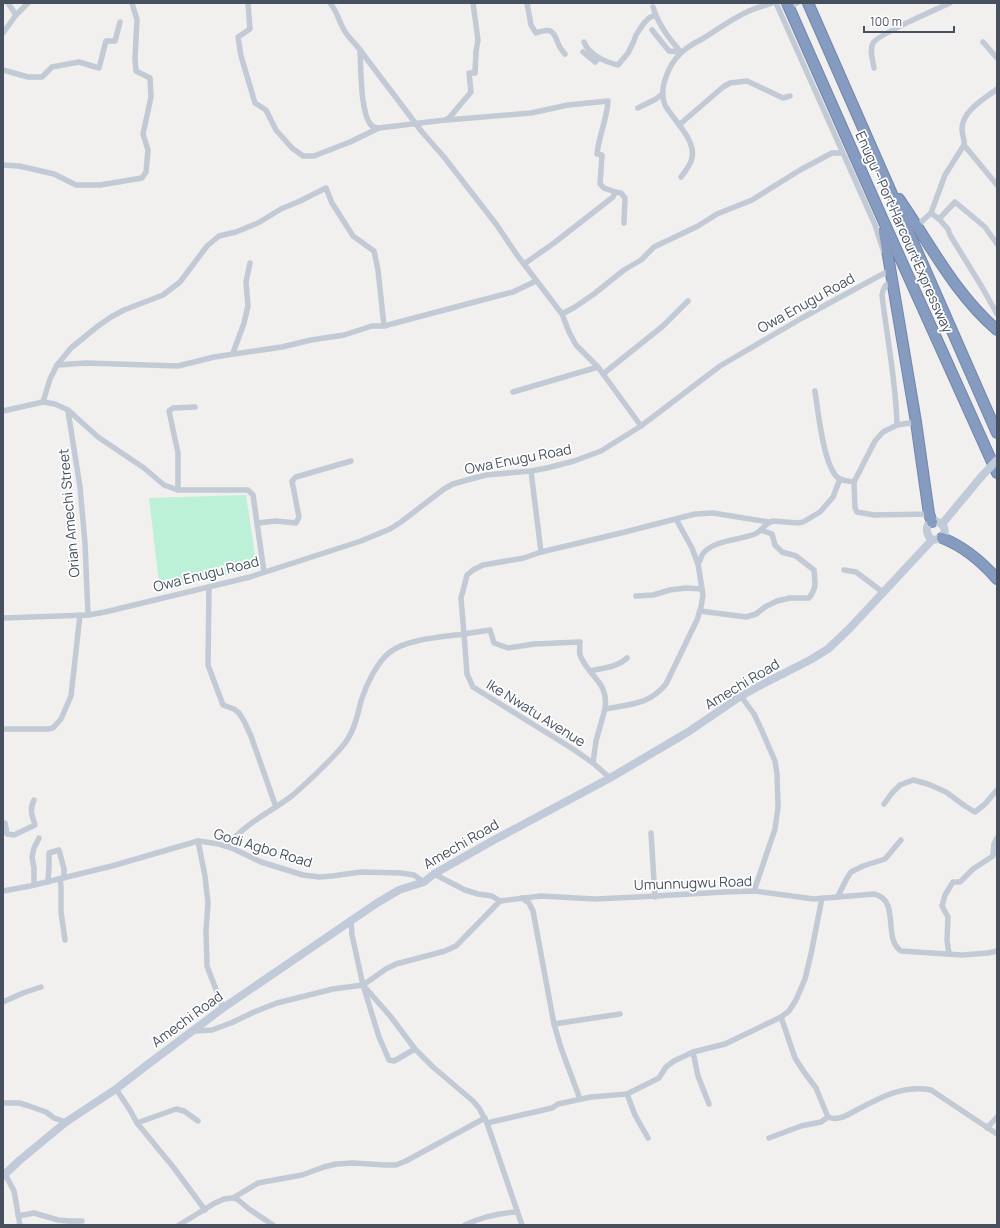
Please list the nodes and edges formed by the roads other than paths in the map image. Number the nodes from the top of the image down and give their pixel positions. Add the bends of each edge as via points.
1 (8, 3) edge
2 (28, 3) edge
3 (132, 3) edge
4 (248, 3) edge
5 (330, 3) edge
6 (473, 3) edge
7 (527, 3) edge
8 (772, 3) edge
9 (776, 3) edge
10 (808, 3) edge
11 (950, 3) edge
12 (791, 4) edge
13 (653, 6) dead end
14 (16, 15) junction
15 (655, 15) junction
16 (120, 22) dead end
17 (652, 30) dead end
18 (3, 33) edge
19 (584, 42) dead end
20 (983, 42) dead end
21 (360, 50) junction
22 (583, 52) dead end
23 (681, 52) junction
24 (565, 54) dead end
25 (599, 58) junction
26 (997, 58) edge
27 (874, 68) dead end
28 (3, 70) edge
29 (997, 89) edge
30 (662, 94) junction
31 (790, 96) dead end
32 (638, 108) dead end
33 (445, 120) junction
34 (416, 124) junction
35 (679, 125) junction
36 (379, 128) junction
37 (964, 145) junction
38 (842, 153) junction
39 (3, 165) edge
40 (682, 177) dead end
41 (885, 180) junction
42 (997, 185) edge
43 (614, 194) junction
44 (931, 213) junction
45 (939, 219) junction
46 (883, 220) junction
47 (624, 223) dead end
48 (917, 226) junction
49 (997, 244) edge
50 (250, 263) dead end
51 (524, 264) junction
52 (891, 275) junction
53 (536, 281) junction
54 (688, 301) dead end
55 (562, 314) junction
56 (997, 314) edge
57 (384, 326) junction
58 (995, 326) edge
59 (233, 353) junction
60 (57, 365) junction
61 (598, 367) junction
62 (603, 374) junction
63 (815, 391) dead end
64 (513, 392) dead end
65 (43, 402) junction
66 (195, 407) dead end
67 (68, 410) junction
68 (3, 411) edge
69 (916, 422) junction
70 (897, 425) junction
71 (641, 426) junction
72 (997, 433) edge
73 (997, 460) edge
74 (351, 461) dead end
75 (531, 471) junction
76 (997, 473) edge
77 (840, 479) junction
78 (854, 482) junction
79 (178, 490) junction
80 (676, 519) junction
81 (934, 520) junction
82 (257, 522) junction
83 (770, 522) junction
84 (761, 530) junction
85 (937, 539) junction
86 (541, 552) junction
87 (698, 564) junction
88 (844, 570) dead end
89 (264, 572) junction
90 (997, 579) edge
91 (209, 587) junction
92 (702, 589) junction
93 (884, 593) junction
94 (636, 596) dead end
95 (700, 611) junction
96 (80, 615) junction
97 (88, 615) junction
98 (3, 618) edge
99 (464, 634) junction
100 (627, 658) dead end
101 (590, 671) junction
102 (741, 696) junction
103 (605, 709) junction
104 (3, 729) edge
105 (592, 763) junction
106 (610, 778) junction
107 (997, 790) edge
108 (34, 800) dead end
109 (884, 804) dead end
110 (276, 807) junction
111 (3, 823) edge
112 (651, 834) dead end
113 (39, 838) dead end
114 (997, 838) edge
115 (901, 840) dead end
116 (198, 841) junction
117 (225, 846) junction
118 (434, 874) junction
119 (62, 878) junction
120 (48, 882) junction
121 (424, 882) junction
122 (34, 885) junction
123 (3, 891) edge
124 (754, 891) junction
125 (655, 896) junction
126 (838, 896) junction
127 (522, 898) junction
128 (822, 898) junction
129 (500, 901) junction
130 (351, 920) junction
131 (65, 940) dead end
132 (997, 950) edge
133 (949, 954) junction
134 (363, 985) junction
135 (41, 987) dead end
136 (3, 1002) edge
137 (223, 1008) junction
138 (620, 1014) dead end
139 (781, 1016) junction
140 (554, 1024) junction
141 (193, 1031) junction
142 (415, 1049) junction
143 (693, 1052) junction
144 (116, 1089) junction
145 (627, 1094) junction
146 (580, 1099) junction
147 (3, 1103) edge
148 (710, 1104) dead end
149 (997, 1117) edge
150 (828, 1118) junction
151 (198, 1121) dead end
152 (486, 1121) junction
153 (66, 1122) junction
154 (137, 1123) junction
155 (987, 1128) junction
156 (997, 1134) edge
157 (648, 1138) dead end
158 (769, 1138) dead end
159 (4, 1175) edge
160 (233, 1198) junction
161 (205, 1210) junction
162 (517, 1212) junction
163 (18, 1216) junction
164 (82, 1221) dead end
165 (20, 1225) edge
166 (179, 1225) edge
167 (273, 1225) edge
168 (465, 1225) edge
169 (522, 1225) edge

1 - 14 street
2 - 14 street
3 - 39 street via 137,20 136,71 150,78 151,97 143,134 148,150 146,172 142,178 76,186 54,174
4 - 36 street via 250,29 238,38 255,103 266,110 276,130 292,148 303,156 314,156
5 - 21 street via 338,15 343,30
6 - 33 street via 478,40 475,73 469,73 470,92
7 - 24 street via 531,25 536,33 550,31
8 - 23 street via 748,12
9 - 38 street
10 - 41 highway, Enugu - Port Harcourt Expressway
11 - 27 street via 874,40 871,54
12 - 46 highway, Enugu - Port Harcourt Expressway
13 - 15 street
14 - 18 street
15 - 23 street via 669,40
15 - 25 street via 644,23 618,65
16 - 28 street via 115,41 106,41 99,68 79,62 52,67 42,76 28,77
17 - 23 street via 668,51
19 - 25 street
20 - 26 street
21 - 34 street
21 - 36 street via 364,109 370,124
22 - 25 street via 596,62
23 - 30 street via 668,72
29 - 37 street via 978,103 965,118 962,130
30 - 32 street
30 - 35 street
31 - 35 street via 784,98 747,81 730,84 723,87
33 - 34 street
33 - 43 street via 531,113 568,105 608,101 608,111 597,154 602,154 600,184
34 - 36 street
34 - 51 street via 491,217
35 - 40 street via 692,147 691,161
37 - 42 street
37 - 44 street via 945,175
38 - 52 street via 875,225
38 - 55 street via 832,153 752,200 717,214 654,247 641,260
41 - 48 highway
41 - 72 highway
43 - 47 street via 622,193 625,198
43 - 51 street via 554,244
44 - 45 street
44 - 48 street
45 - 49 street via 955,202 986,227
45 - 56 street via 948,229
46 - 52 highway
46 - 76 highway, Enugu - Port Harcourt Expressway
48 - 58 highway via 977,312
50 - 59 street via 246,282 248,306
51 - 53 street
52 - 69 highway
52 - 70 street via 882,289 882,295
52 - 71 street, Owa Enugu Road via 802,318 720,366
53 - 55 street
53 - 57 street via 513,292
54 - 62 street via 663,326
55 - 61 street via 576,344
57 - 59 street via 372,326 344,335 282,347
57 - 60 street via 374,251 353,236 332,203 326,188 280,209 258,223 219,236 207,246 180,282 163,295 111,317 71,348
59 - 60 street via 178,366 86,363
60 - 65 street
61 - 62 street
61 - 64 street
62 - 71 street
63 - 77 street via 826,451 834,473
65 - 67 street
65 - 68 street
66 - 79 street via 173,408 169,411 178,453
67 - 79 street via 98,437 164,485
67 - 97 street, Orian Amechi Street via 80,487
69 - 70 street
69 - 81 highway
70 - 78 street via 883,432 875,441
71 - 75 street, Owa Enugu Road via 593,455
73 - 81 main road, bridge
74 - 82 street via 296,477 292,481 299,517 296,523
75 - 86 street
75 - 89 street, Owa Enugu Road via 486,475 453,484 390,529
77 - 78 street
77 - 83 street, Ike Nwatu Avenue via 833,497 820,512 798,523
78 - 81 street via 854,500 858,512
79 - 82 street via 248,490 253,494
80 - 83 street, Ike Nwatu Avenue via 694,514 713,513
80 - 86 street, Ike Nwatu Avenue
80 - 87 street
81 - 85 main road via 928,525 926,532
81 - 85 main road via 945,529 944,536
82 - 89 street
83 - 84 street
84 - 87 street via 710,548 702,555
84 - 95 street via 772,534 775,545 782,552 796,556 814,570 814,592 809,598 778,601 746,617
85 - 90 highway via 960,546
85 - 93 main road, Amechi Road
86 - 99 street, Ike Nwatu Avenue via 524,558 483,565 467,576 461,598
87 - 92 street
88 - 93 street via 856,572
89 - 91 street, Owa Enugu Road
91 - 97 street, Owa Enugu Road
91 - 110 street via 208,665 223,705 240,713 244,721
92 - 94 street via 686,588
92 - 95 street
93 - 102 main road, Amechi Road via 831,646 810,660
95 - 103 street via 661,691 640,702
96 - 97 street, Owa Enugu Road
96 - 98 street, Owa Enugu Road
96 - 104 street via 71,696 61,719 53,728 48,729
99 - 101 street via 490,630 494,643 508,648 580,642 580,655
99 - 105 street, Ike Nwatu Avenue via 467,674 473,686
99 - 110 street via 414,642 391,651 384,657 368,682 354,728 342,747 297,791
100 - 101 street via 613,666
101 - 103 street via 604,691
102 - 106 main road, Amechi Road via 688,732
102 - 124 street via 762,731 775,761 777,774 778,807 775,829
103 - 105 street
105 - 106 street, Ike Nwatu Avenue
106 - 118 main road, Amechi Road
107 - 109 street via 975,812 946,792 913,780 900,785
108 - 111 street via 31,814 35,825 14,835 8,834
110 - 117 street via 251,823
112 - 125 street
113 - 122 street via 32,857
114 - 133 street via 993,856 973,869 960,882 953,882 945,895 942,906 948,917
115 - 126 street via 885,858 851,872
116 - 117 street, Godi Agbo Road
116 - 119 street, Godi Agbo Road
116 - 137 street via 208,903 207,966
117 - 121 street, Godi Agbo Road via 261,862 303,875 318,877 361,872 400,873 414,875
118 - 121 main road, Amechi Road
118 - 129 street, Umunnugwu Road via 465,890 492,896
119 - 120 street, Godi Agbo Road
119 - 120 street via 64,869 59,850 49,853
119 - 131 street via 61,912
120 - 122 street, Godi Agbo Road
121 - 130 main road, Amechi Road via 399,890
122 - 123 street, Godi Agbo Road
124 - 125 street, Umunnugwu Road
124 - 128 street, Umunnugwu Road
125 - 127 street, Umunnugwu Road via 595,899 548,896
126 - 128 street, Umunnugwu Road
126 - 133 street, Umunnugwu Road via 880,895 888,905 898,949 904,952
127 - 129 street, Umunnugwu Road
127 - 140 street via 529,903 533,911
128 - 139 street via 804,979 796,1000
129 - 134 street via 456,946 386,968
130 - 134 street
130 - 137 main road, Amechi Road
132 - 133 street, Umunnugwu Road via 988,953
134 - 141 street via 333,989 277,1003 212,1030
134 - 142 street
134 - 142 street via 389,1060 394,1062
135 - 136 street
137 - 141 main road, Amechi Road
138 - 140 street
139 - 143 street via 725,1044
139 - 150 street via 795,1058 816,1088
140 - 146 street
141 - 144 main road, Amechi Road
142 - 152 street via 473,1101
143 - 145 street via 666,1067 659,1078
143 - 148 street via 698,1076
144 - 153 main road, Amechi Road
144 - 154 street
145 - 146 street
145 - 157 street
146 - 152 street via 552,1108
147 - 153 street via 29,1106
149 - 155 street
150 - 155 street via 843,1117 885,1096 921,1088 931,1090
150 - 158 street
151 - 154 street via 184,1111 176,1109
152 - 160 street via 396,1165 336,1164 302,1175 258,1183
152 - 162 street
153 - 159 main road, Amechi Road
154 - 161 street
155 - 156 street
159 - 163 street via 14,1191
160 - 161 street via 224,1199
160 - 167 street
161 - 166 street
162 - 168 street via 490,1215
162 - 169 street
163 - 164 street via 34,1213 58,1220
163 - 165 street

